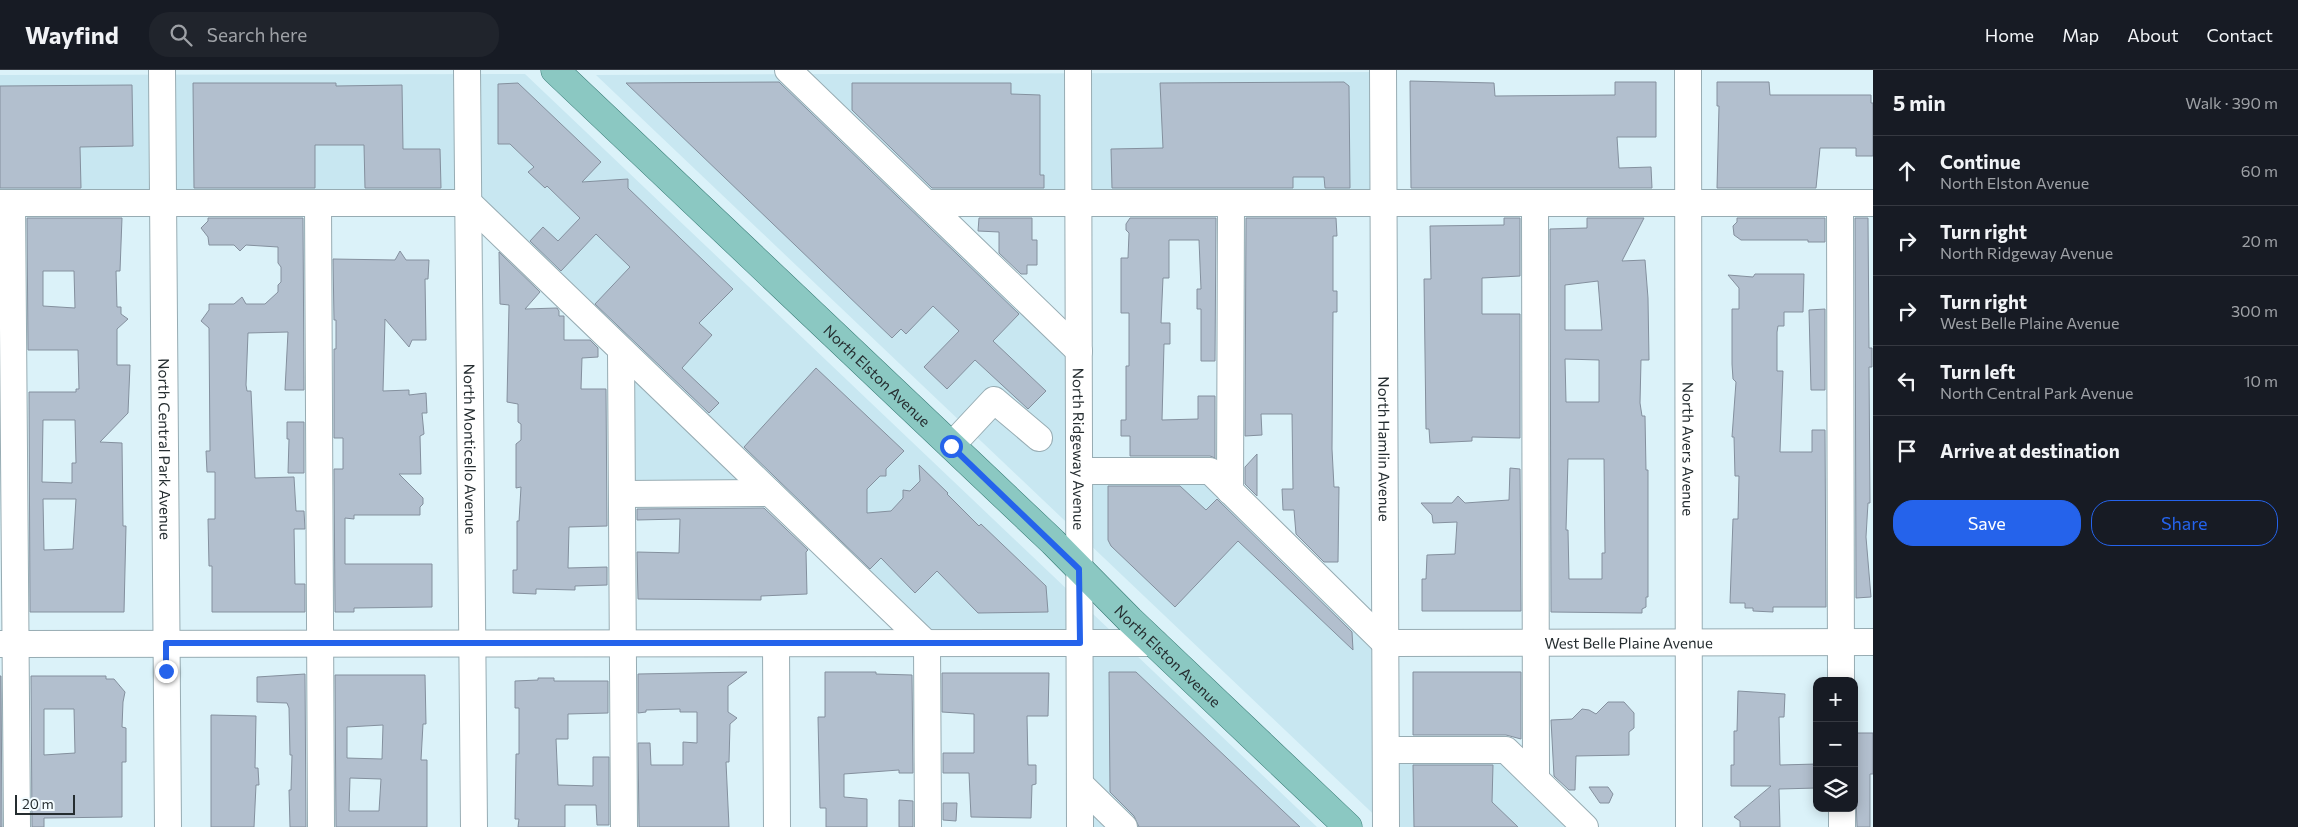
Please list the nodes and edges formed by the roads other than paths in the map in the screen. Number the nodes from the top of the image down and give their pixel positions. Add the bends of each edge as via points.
1 (162, 70) edge
2 (467, 70) edge
3 (555, 70) edge
4 (788, 70) edge
5 (1078, 70) edge
6 (1383, 70) edge
7 (1688, 70) edge
8 (6, 203) edge
9 (163, 203) junction
10 (318, 203) junction
11 (468, 203) junction
12 (926, 203) junction
13 (1383, 203) junction
14 (1535, 203) junction
15 (1688, 203) junction
16 (1840, 203) junction
17 (1873, 203) edge
18 (1078, 204) junction
19 (1231, 204) junction
20 (622, 351) junction
21 (1079, 352) junction
22 (1039, 438) dead end
23 (951, 446) junction
24 (1079, 471) junction
25 (1230, 491) junction
26 (770, 493) junction
27 (622, 494) junction
28 (1079, 569) junction
29 (1689, 642) junction
30 (1841, 642) junction
31 (1873, 642) edge
32 (8, 643) edge
33 (166, 643) junction
34 (320, 643) junction
35 (474, 643) junction
36 (1080, 643) junction
37 (1155, 643) junction
38 (1385, 643) junction
39 (1536, 643) junction
40 (623, 644) junction
41 (776, 644) junction
42 (927, 644) junction
43 (1841, 677) edge
44 (1386, 750) junction
45 (1536, 779) junction
46 (1080, 784) junction
47 (1842, 812) edge
48 (17, 827) edge
49 (168, 827) edge
50 (321, 827) edge
51 (474, 827) edge
52 (624, 827) edge
53 (777, 827) edge
54 (928, 827) edge
55 (1080, 827) edge
56 (1124, 827) edge
57 (1348, 827) edge
58 (1386, 827) edge
59 (1585, 827) edge
60 (1689, 827) edge
61 (1842, 827) edge

1 - 9 street, North Central Park Avenue
2 - 11 street, North Monticello Avenue
3 - 23 main road, North Elston Avenue
4 - 12 street
5 - 18 street, North Ridgeway Avenue
6 - 13 street, North Hamlin Avenue
7 - 15 street, North Avers Avenue
8 - 9 street
8 - 32 street
9 - 10 street
9 - 33 street, North Central Park Avenue
10 - 11 street
10 - 34 street
11 - 20 street
11 - 35 street, North Monticello Avenue
12 - 18 street
12 - 21 street
13 - 14 street
13 - 19 street
13 - 38 street, North Hamlin Avenue
14 - 15 street
14 - 39 street
15 - 16 street
15 - 29 street, North Avers Avenue
16 - 17 street
16 - 30 street
18 - 19 street
18 - 21 street, North Ridgeway Avenue
19 - 25 street
20 - 26 street
20 - 27 street
21 - 24 street, North Ridgeway Avenue
22 - 23 street via 994,400
23 - 28 main road, North Elston Avenue
24 - 25 street via 1210,470
24 - 28 street, North Ridgeway Avenue
25 - 38 street
26 - 27 street
26 - 42 street
27 - 40 street
28 - 36 street, North Ridgeway Avenue
28 - 37 main road, North Elston Avenue
29 - 30 street, West Belle Plaine Avenue
29 - 39 street, West Belle Plaine Avenue
29 - 60 street, North Avers Avenue
30 - 31 street, West Belle Plaine Avenue
30 - 43 street
32 - 33 street
32 - 48 street
33 - 34 street
33 - 49 street, North Central Park Avenue
34 - 35 street
34 - 50 street
35 - 40 street
35 - 51 street, North Monticello Avenue
36 - 37 street
36 - 42 street
36 - 46 street, North Ridgeway Avenue
37 - 57 main road, North Elston Avenue
38 - 39 street, West Belle Plaine Avenue
38 - 44 street, North Hamlin Avenue
39 - 45 street
40 - 41 street
40 - 52 street
41 - 42 street
41 - 53 street
42 - 54 street
44 - 45 street via 1506,750
44 - 58 street, North Hamlin Avenue
45 - 59 street
46 - 55 street, North Ridgeway Avenue
46 - 56 street
47 - 61 street

